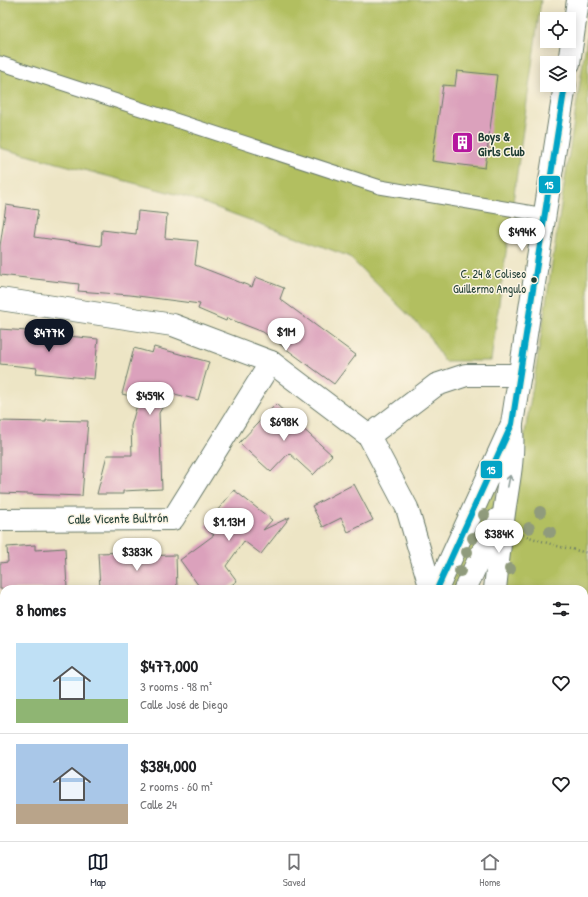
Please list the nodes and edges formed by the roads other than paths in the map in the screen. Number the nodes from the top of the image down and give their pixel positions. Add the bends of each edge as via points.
1 (578, 0) edge
2 (570, 56) edge
3 (0, 63) edge
4 (564, 92) edge
5 (546, 214) junction
6 (0, 299) edge
7 (271, 362) junction
8 (520, 375) junction
9 (512, 424) junction
10 (369, 436) junction
11 (505, 506) junction
12 (0, 520) edge
13 (429, 585) edge
14 (439, 585) edge
15 (467, 585) edge
16 (495, 585) edge

1 - 2 street
3 - 5 lane via 380,187
4 - 5 street
5 - 8 street
6 - 7 street via 173,325
7 - 10 street
7 - 12 street, Calle Vicente Bultrón via 173,519
8 - 9 street
8 - 10 street via 466,374 436,385
11 -> 9 street via 514,449
9 - 14 street
10 - 13 street via 407,508
11 - 15 street
11 - 16 street

